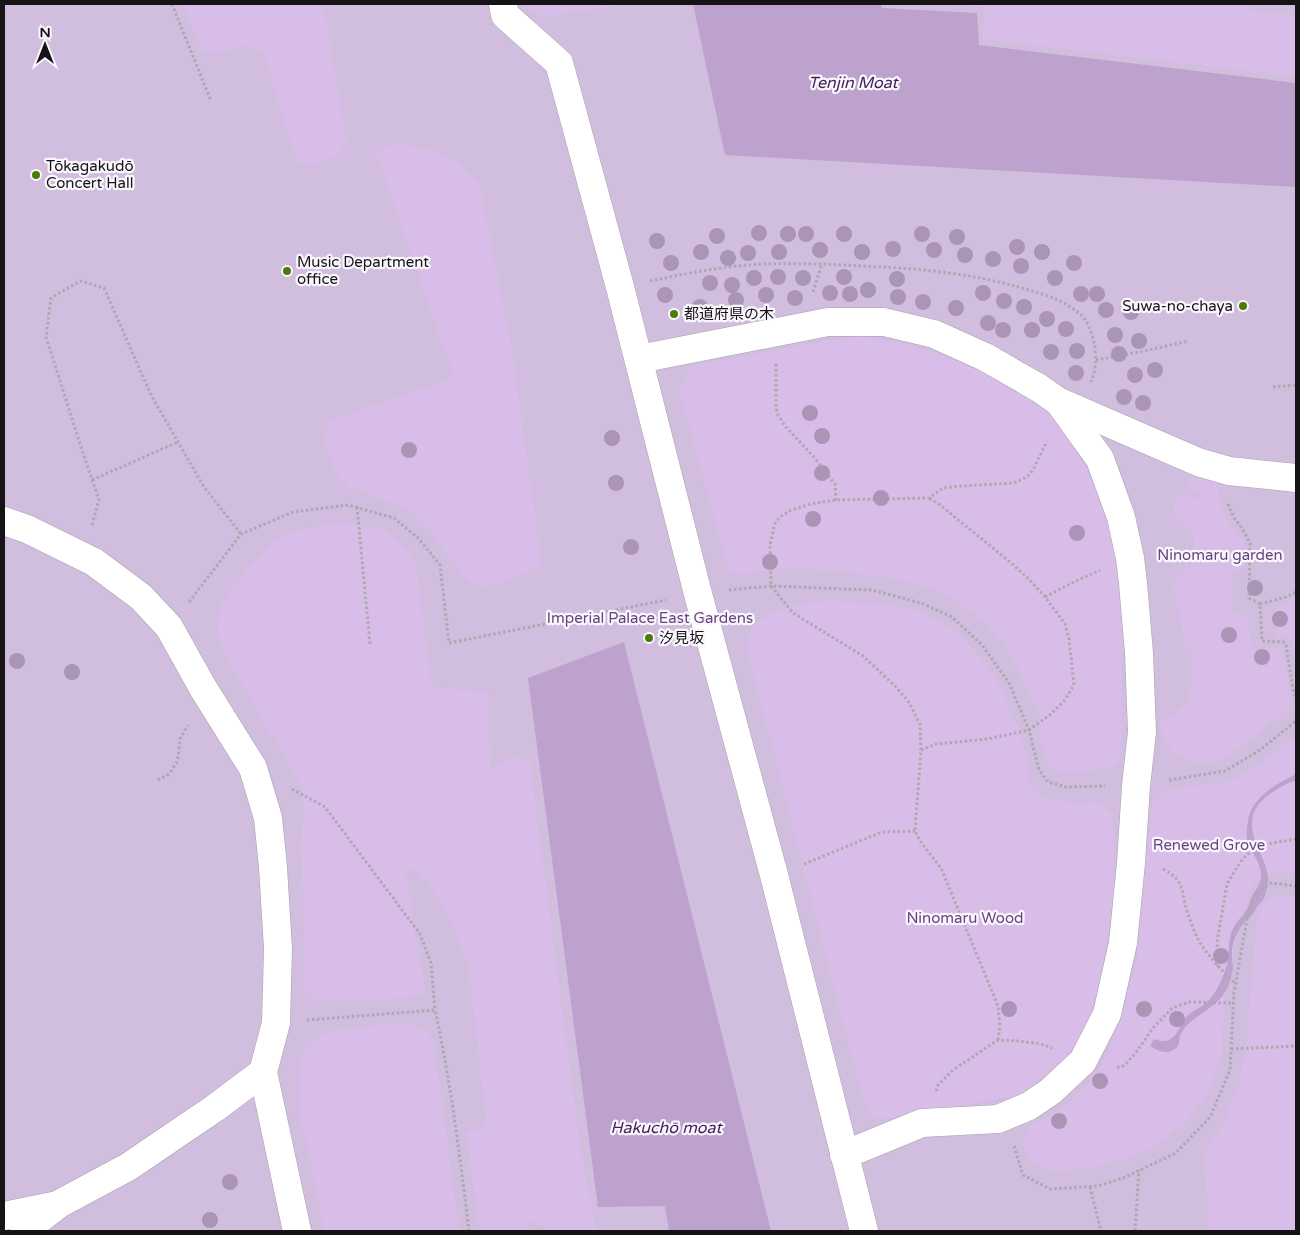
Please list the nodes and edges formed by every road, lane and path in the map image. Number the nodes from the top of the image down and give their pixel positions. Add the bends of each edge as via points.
1 (172, 4) edge
2 (498, 8) edge
3 (211, 101) dead end
4 (776, 332) junction
5 (1189, 341) dead end
6 (639, 359) junction
7 (1096, 360) dead end
8 (1296, 385) edge
9 (1273, 387) dead end
10 (1059, 402) junction
11 (178, 442) junction
12 (1229, 471) junction
13 (1296, 478) edge
14 (92, 480) junction
15 (929, 498) junction
16 (836, 500) junction
17 (357, 507) junction
18 (4, 521) edge
19 (241, 534) junction
20 (83, 556) junction
21 (1130, 558) junction
22 (770, 586) junction
23 (1296, 592) edge
24 (698, 594) junction
25 (1045, 597) junction
26 (1260, 604) junction
27 (169, 627) junction
28 (370, 644) dead end
29 (1296, 699) edge
30 (215, 706) junction
31 (1296, 721) edge
32 (1029, 730) junction
33 (921, 750) junction
34 (253, 768) junction
35 (158, 780) dead end
36 (1136, 786) junction
37 (915, 831) junction
38 (1296, 839) edge
39 (1130, 863) junction
40 (774, 875) junction
41 (1296, 886) edge
42 (1218, 967) junction
43 (1236, 984) junction
44 (1232, 1003) junction
45 (435, 1010) junction
46 (276, 1022) junction
47 (998, 1040) junction
48 (1296, 1046) edge
49 (1231, 1049) junction
50 (1083, 1061) junction
51 (263, 1072) junction
52 (998, 1119) junction
53 (922, 1124) junction
54 (844, 1155) junction
55 (1139, 1170) junction
56 (1090, 1187) junction
57 (59, 1204) junction
58 (4, 1216) edge
59 (24, 1231) edge
60 (297, 1231) edge
61 (470, 1231) edge
62 (864, 1231) edge
63 (1102, 1231) edge
64 (1136, 1231) edge

1 - 3 path
2 - 6 street via 559,63
4 - 6 street
4 - 10 street via 828,322 884,322 934,334 985,357
4 - 16 path via 778,415 836,484
5 - 7 path
6 - 24 street
8 - 9 path
10 - 12 street via 1198,462
10 - 15 path via 1046,443 1026,477 1014,483 943,488
10 - 21 street via 1100,460 1121,517
11 - 14 path
11 - 14 path via 151,395 104,288 80,281 51,298 46,337
11 - 19 path via 204,487
12 - 13 street
12 - 26 path via 1226,487 1230,510 1250,543 1249,598
14 - 20 path via 99,500
15 - 16 path
15 - 25 path via 1010,562
16 - 22 path via 791,510 780,517 770,545
17 - 19 path via 348,505 293,512
17 - 24 path via 394,518 418,538 440,565 449,644
17 - 28 path
18 - 20 street
19 - 27 path
20 - 27 street via 141,597
21 - 25 path
21 - 36 street via 1142,732
22 - 24 path
22 - 32 path via 872,590 921,603 952,617 982,645 1009,683
22 - 33 path via 793,613 863,656 895,686 908,701 920,724
23 - 26 path
24 - 40 street
25 - 32 path via 1065,624 1074,685 1052,714
26 - 29 path via 1262,641 1284,642 1286,645
27 - 30 street
30 - 34 street
30 - 35 path via 186,726 180,739 177,762 170,774
31 - 36 path via 1260,750 1225,771
32 - 33 path via 988,739 936,744
32 - 36 path via 1039,770 1048,782 1066,787
33 - 37 path
34 - 45 path via 325,807 378,877 420,934 431,963
34 - 46 street via 268,818 272,857 278,949
36 - 39 street
37 - 40 path via 882,832
37 - 47 path via 941,868 998,1006
38 - 42 path via 1261,845 1242,859 1227,884 1217,942
39 - 42 path via 1160,867 1178,881 1200,942
39 - 50 street via 1122,944 1107,1014
40 - 54 street
41 - 43 path via 1271,884 1253,900
42 - 43 path
43 - 44 path
44 - 49 path
44 - 50 path via 1189,1002 1172,1008 1121,1067 1099,1068
45 - 46 path
45 - 61 path
46 - 51 street
47 - 50 path via 1041,1044
47 - 53 path via 953,1070 938,1085
48 - 49 path
49 - 55 path via 1230,1070 1210,1117 1176,1153
50 - 52 street via 1029,1106
51 - 57 street via 128,1167
51 - 60 street
52 - 53 street
52 - 56 path via 1014,1146 1023,1175 1050,1189
53 - 54 street
54 - 62 street
55 - 56 path via 1124,1178
55 - 64 path
56 - 63 path
57 - 58 street
57 - 59 street

